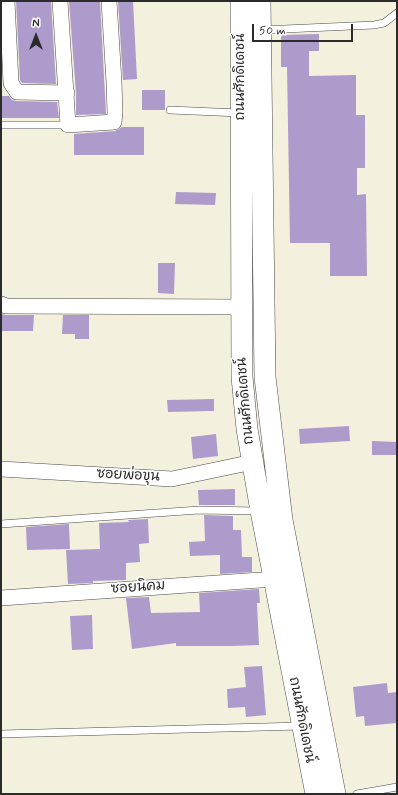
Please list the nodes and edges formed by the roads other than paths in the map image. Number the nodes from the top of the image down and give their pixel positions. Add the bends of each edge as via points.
1 (7, 1) edge
2 (60, 1) edge
3 (109, 1) edge
4 (241, 1) edge
5 (260, 1) edge
6 (397, 13) edge
7 (260, 30) junction
8 (67, 93) junction
9 (170, 110) dead end
10 (242, 114) junction
11 (1, 125) edge
12 (68, 125) junction
13 (1, 304) edge
14 (242, 307) junction
15 (253, 462) junction
16 (1, 469) edge
17 (261, 511) junction
18 (1, 524) edge
19 (275, 579) junction
20 (1, 598) edge
21 (302, 726) junction
22 (1, 734) edge
23 (397, 787) edge
24 (316, 794) edge
25 (335, 794) edge
26 (357, 794) edge

1 - 8 street via 11,83 17,92
2 - 8 street
3 - 12 street via 114,122
4 - 10 main road, ถนนศักดิเดชน์
5 - 7 main road, ถนนศักดิเดชน์
6 - 7 lane via 384,23 374,25
7 - 25 main road, ถนนศักดิเดชน์ via 266,377 282,520
8 - 12 street
9 - 10 lane
10 - 14 main road, ถนนศักดิเดชน์
11 - 12 lane
13 - 14 street
14 - 15 main road, ถนนศักดิเดชน์ via 242,377
15 - 16 street, ซอยพ่อขุน via 172,479
15 - 17 main road, ถนนศักดิเดชน์
17 - 18 lane via 199,510
17 - 19 main road, ถนนศักดิเดชน์
19 - 20 street, ซอยนิคม
19 - 21 main road, ถนนศักดิเดชน์
21 - 22 lane
21 - 24 main road, ถนนศักดิเดชน์
23 - 26 lane

